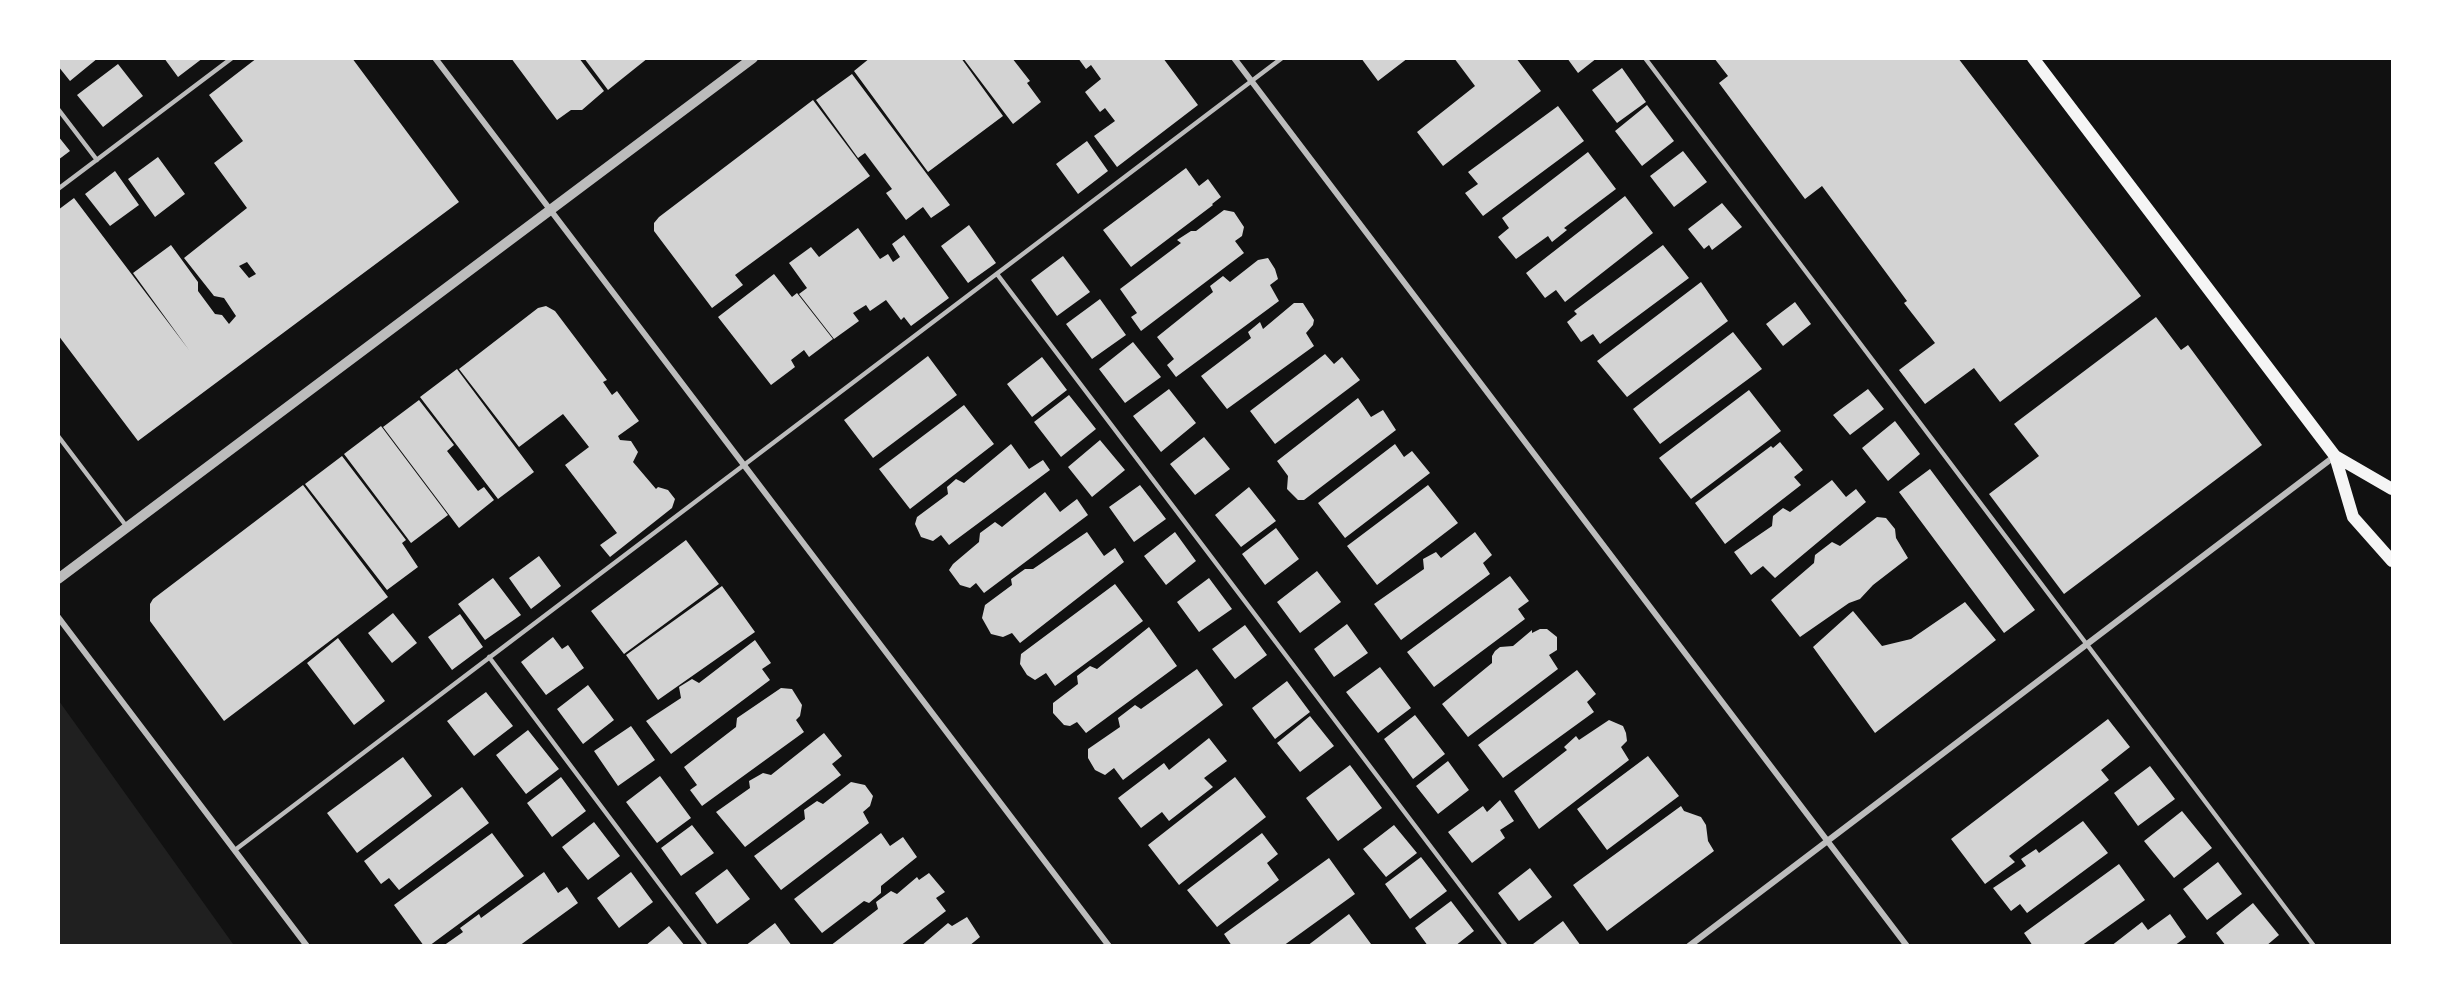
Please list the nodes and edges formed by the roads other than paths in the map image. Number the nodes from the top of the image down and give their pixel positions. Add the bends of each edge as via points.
1 (232, 58) edge
2 (435, 58) edge
3 (753, 58) edge
4 (1234, 58) edge
5 (1282, 58) edge
6 (1645, 58) edge
7 (2033, 58) edge
8 (1252, 82) junction
9 (58, 109) edge
10 (98, 160) junction
11 (58, 189) edge
12 (551, 210) junction
13 (997, 274) junction
14 (58, 436) edge
15 (2335, 456) junction
16 (744, 465) junction
17 (2392, 489) edge
18 (127, 527) junction
19 (2392, 561) edge
20 (58, 579) edge
21 (58, 617) edge
22 (2087, 644) junction
23 (489, 657) junction
24 (1827, 841) junction
25 (235, 850) junction
26 (307, 945) edge
27 (706, 945) edge
28 (1109, 945) edge
29 (1506, 945) edge
30 (1689, 945) edge
31 (1907, 945) edge
32 (2314, 945) edge

1 - 10 lane
2 - 12 street
3 - 12 street
4 - 8 street
5 - 8 lane
6 - 22 lane
7 - 15 main road
8 - 13 lane
8 - 24 street
9 - 10 lane
10 - 11 lane
12 - 16 street
12 - 18 street
13 - 16 lane
13 - 29 lane
14 - 18 lane
15 - 17 main road
15 - 19 main road via 2353,517
15 - 22 street
16 - 23 lane
16 - 28 street
18 - 20 street
21 - 25 street
22 - 24 street
22 - 32 lane
23 - 25 lane
23 - 27 lane
24 - 30 street
24 - 31 street
25 - 26 street

